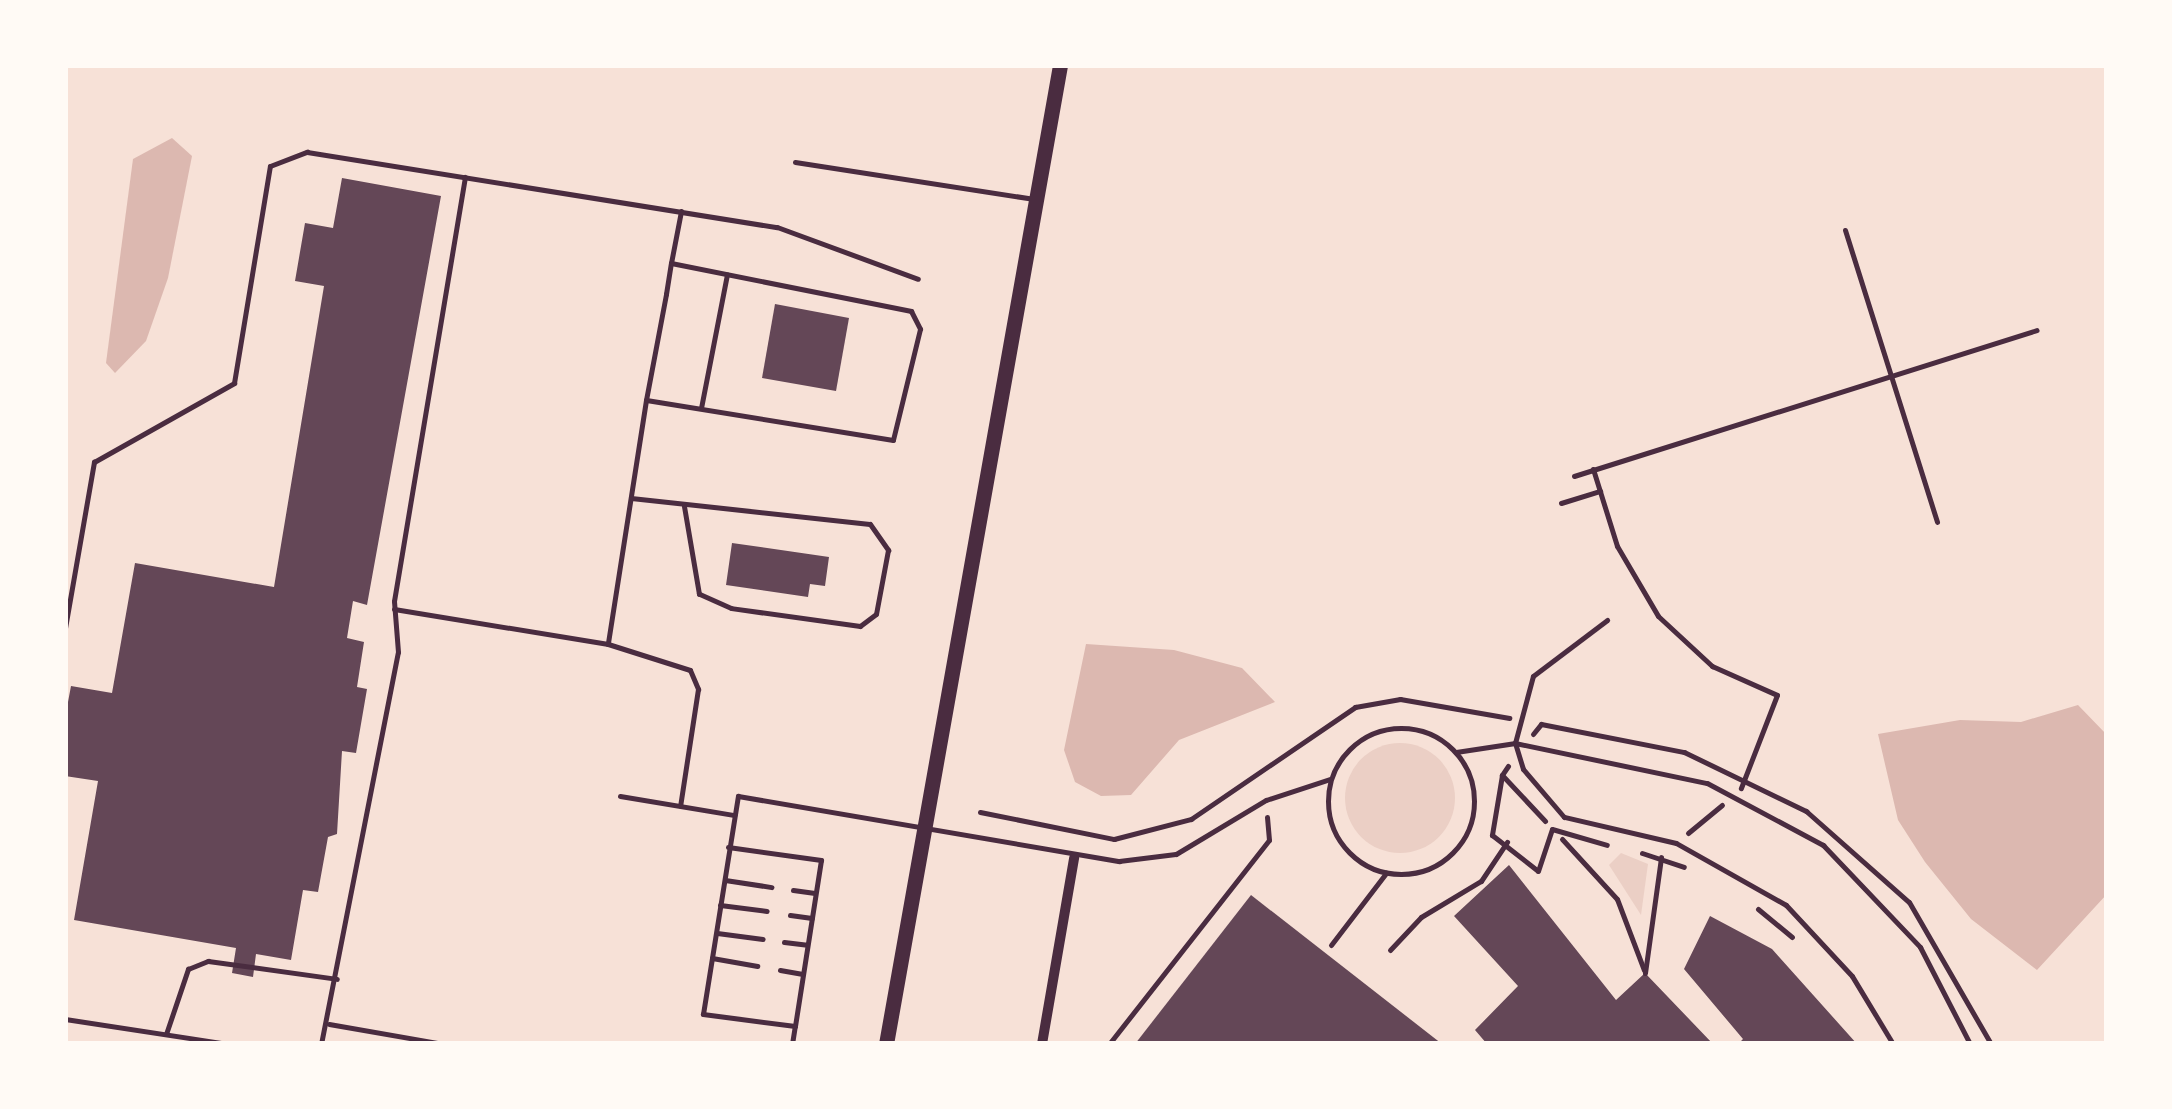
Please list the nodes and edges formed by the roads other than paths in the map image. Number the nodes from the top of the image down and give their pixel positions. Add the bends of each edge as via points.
1 (1060, 65) edge
2 (796, 162) dead end
3 (465, 177) junction
4 (1036, 200) junction
5 (681, 211) junction
6 (672, 262) junction
7 (727, 274) junction
8 (918, 279) dead end
9 (646, 400) junction
10 (701, 410) junction
11 (631, 498) junction
12 (684, 506) junction
13 (394, 608) junction
14 (1607, 620) dead end
15 (65, 628) edge
16 (608, 644) junction
17 (1515, 743) junction
18 (1456, 752) junction
19 (1330, 779) junction
20 (620, 796) dead end
21 (680, 806) junction
22 (734, 815) junction
23 (925, 827) junction
24 (728, 846) junction
25 (1074, 858) junction
26 (1386, 873) junction
27 (724, 880) junction
28 (771, 886) dead end
29 (793, 890) dead end
30 (816, 893) junction
31 (720, 904) junction
32 (767, 911) dead end
33 (790, 915) dead end
34 (812, 918) junction
35 (715, 933) junction
36 (763, 939) dead end
37 (784, 942) dead end
38 (808, 945) junction
39 (1331, 946) dead end
40 (712, 958) junction
41 (758, 966) dead end
42 (780, 970) dead end
43 (803, 974) junction
44 (337, 979) junction
45 (65, 1019) edge
46 (329, 1024) junction
47 (795, 1026) junction
48 (166, 1034) junction
49 (229, 1044) edge
50 (321, 1044) edge
51 (444, 1044) edge
52 (792, 1044) edge
53 (886, 1044) edge
54 (1042, 1044) edge
55 (1893, 1044) edge
56 (1970, 1044) edge

1 - 4 main road
2 - 4 lane
3 - 5 lane
3 - 13 lane
3 - 15 lane via 307,152 270,166 234,383 94,462
4 - 23 main road
5 - 6 lane
5 - 8 lane via 778,226
6 - 7 lane
6 - 9 lane
7 - 10 lane
7 - 10 lane via 910,311 920,329 893,440
9 - 10 lane
9 - 11 lane
11 - 12 lane
11 - 16 lane
12 - 12 lane via 700,594 730,608 860,626 876,614 888,550 870,524
13 - 16 lane
13 - 44 lane via 398,652
14 - 17 lane via 1544,664
16 - 21 lane via 690,670 698,688
17 - 18 lane
17 - 55 lane via 1517,756 1564,817 1676,843 1786,906 1852,976
17 - 56 lane via 1621,760 1734,794 1823,845 1920,947
18 - 19 lane via 1428,732 1380,729 1350,749
18 - 26 lane via 1474,785 1468,833 1434,867
19 - 25 lane via 1266,800 1176,854
19 - 26 lane via 1332,828 1354,856
20 - 21 lane
21 - 22 lane
22 - 23 lane via 738,796
22 - 24 lane
23 - 25 lane
23 - 53 main road
24 - 27 lane
24 - 30 lane via 820,860
25 - 54 street
26 - 39 lane
27 - 28 lane
27 - 31 lane
29 - 30 lane
30 - 34 lane
31 - 32 lane
31 - 35 lane
33 - 34 lane
34 - 38 lane
35 - 36 lane
35 - 40 lane
37 - 38 lane
38 - 43 lane
40 - 41 lane
40 - 47 lane via 704,1014
42 - 43 lane
43 - 47 lane
44 - 46 lane
44 - 48 lane via 208,960 188,968
45 - 48 lane
46 - 50 lane
46 - 51 lane
47 - 52 lane
48 - 49 lane

